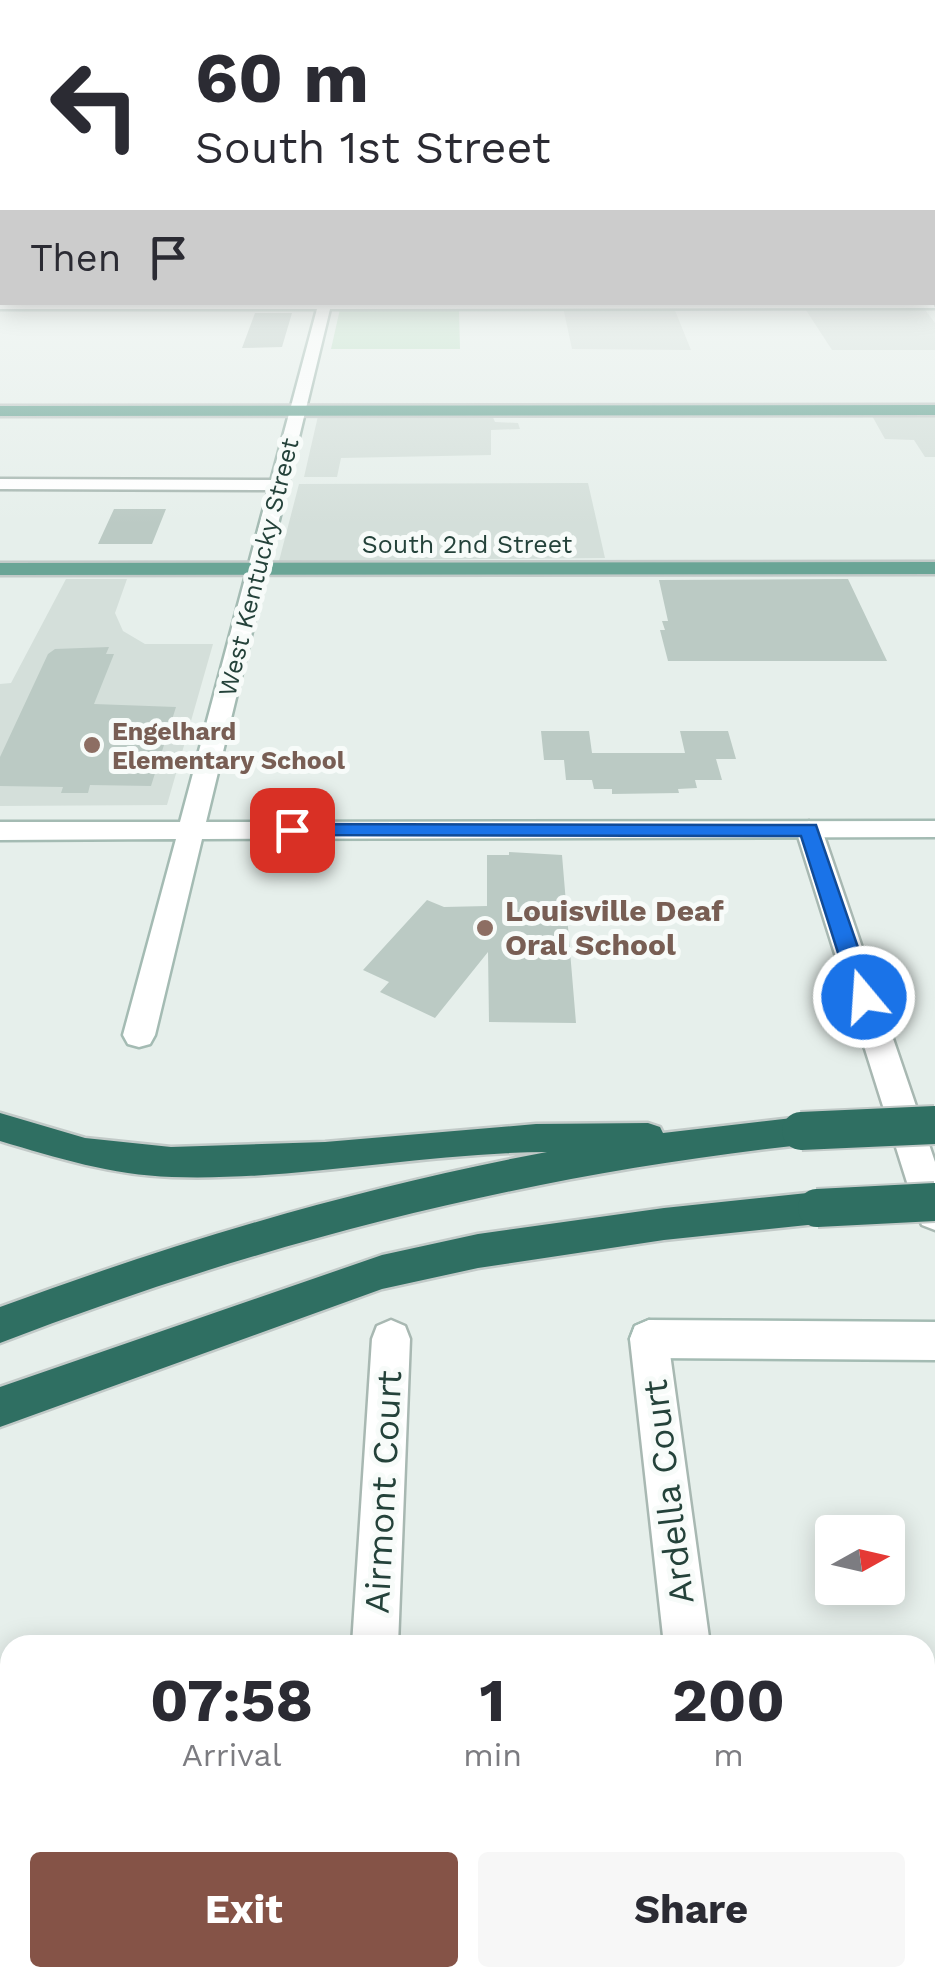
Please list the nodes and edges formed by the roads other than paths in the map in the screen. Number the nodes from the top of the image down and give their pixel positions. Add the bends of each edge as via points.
1 (316, 339) edge
2 (935, 410) edge
3 (0, 411) edge
4 (298, 411) junction
5 (0, 484) edge
6 (279, 484) junction
7 (935, 568) edge
8 (0, 569) edge
9 (256, 569) junction
10 (809, 830) junction
11 (935, 830) edge
12 (0, 831) edge
13 (191, 831) junction
14 (139, 1034) dead end
15 (935, 1126) edge
16 (0, 1128) edge
17 (751, 1136) junction
18 (935, 1202) edge
19 (935, 1214) edge
20 (0, 1325) edge
21 (391, 1340) dead end
22 (935, 1341) edge
23 (81, 1376) junction
24 (0, 1407) edge
25 (0, 1431) edge
26 (376, 1635) edge
27 (686, 1635) edge

1 - 4 street, West Kentucky Street
2 - 4 main road
3 - 4 main road
4 - 6 street, West Kentucky Street
5 - 6 street
6 - 9 street, West Kentucky Street
7 - 9 main road, South 2nd Street
8 - 9 main road, South 2nd Street
9 - 13 street, West Kentucky Street
10 - 11 street
10 - 13 street
10 - 19 street
12 - 13 street
13 - 14 street, West Kentucky Street
15 - 17 highway, bridge
16 - 17 highway via 85,1152 171,1162 536,1138
17 - 20 highway via 463,1183 258,1236
18 - 23 highway, bridge via 664,1224 478,1251 382,1272
21 - 26 street, Airmont Court
22 - 27 street, Ardella Court via 650,1338
23 - 24 highway
23 - 25 highway

